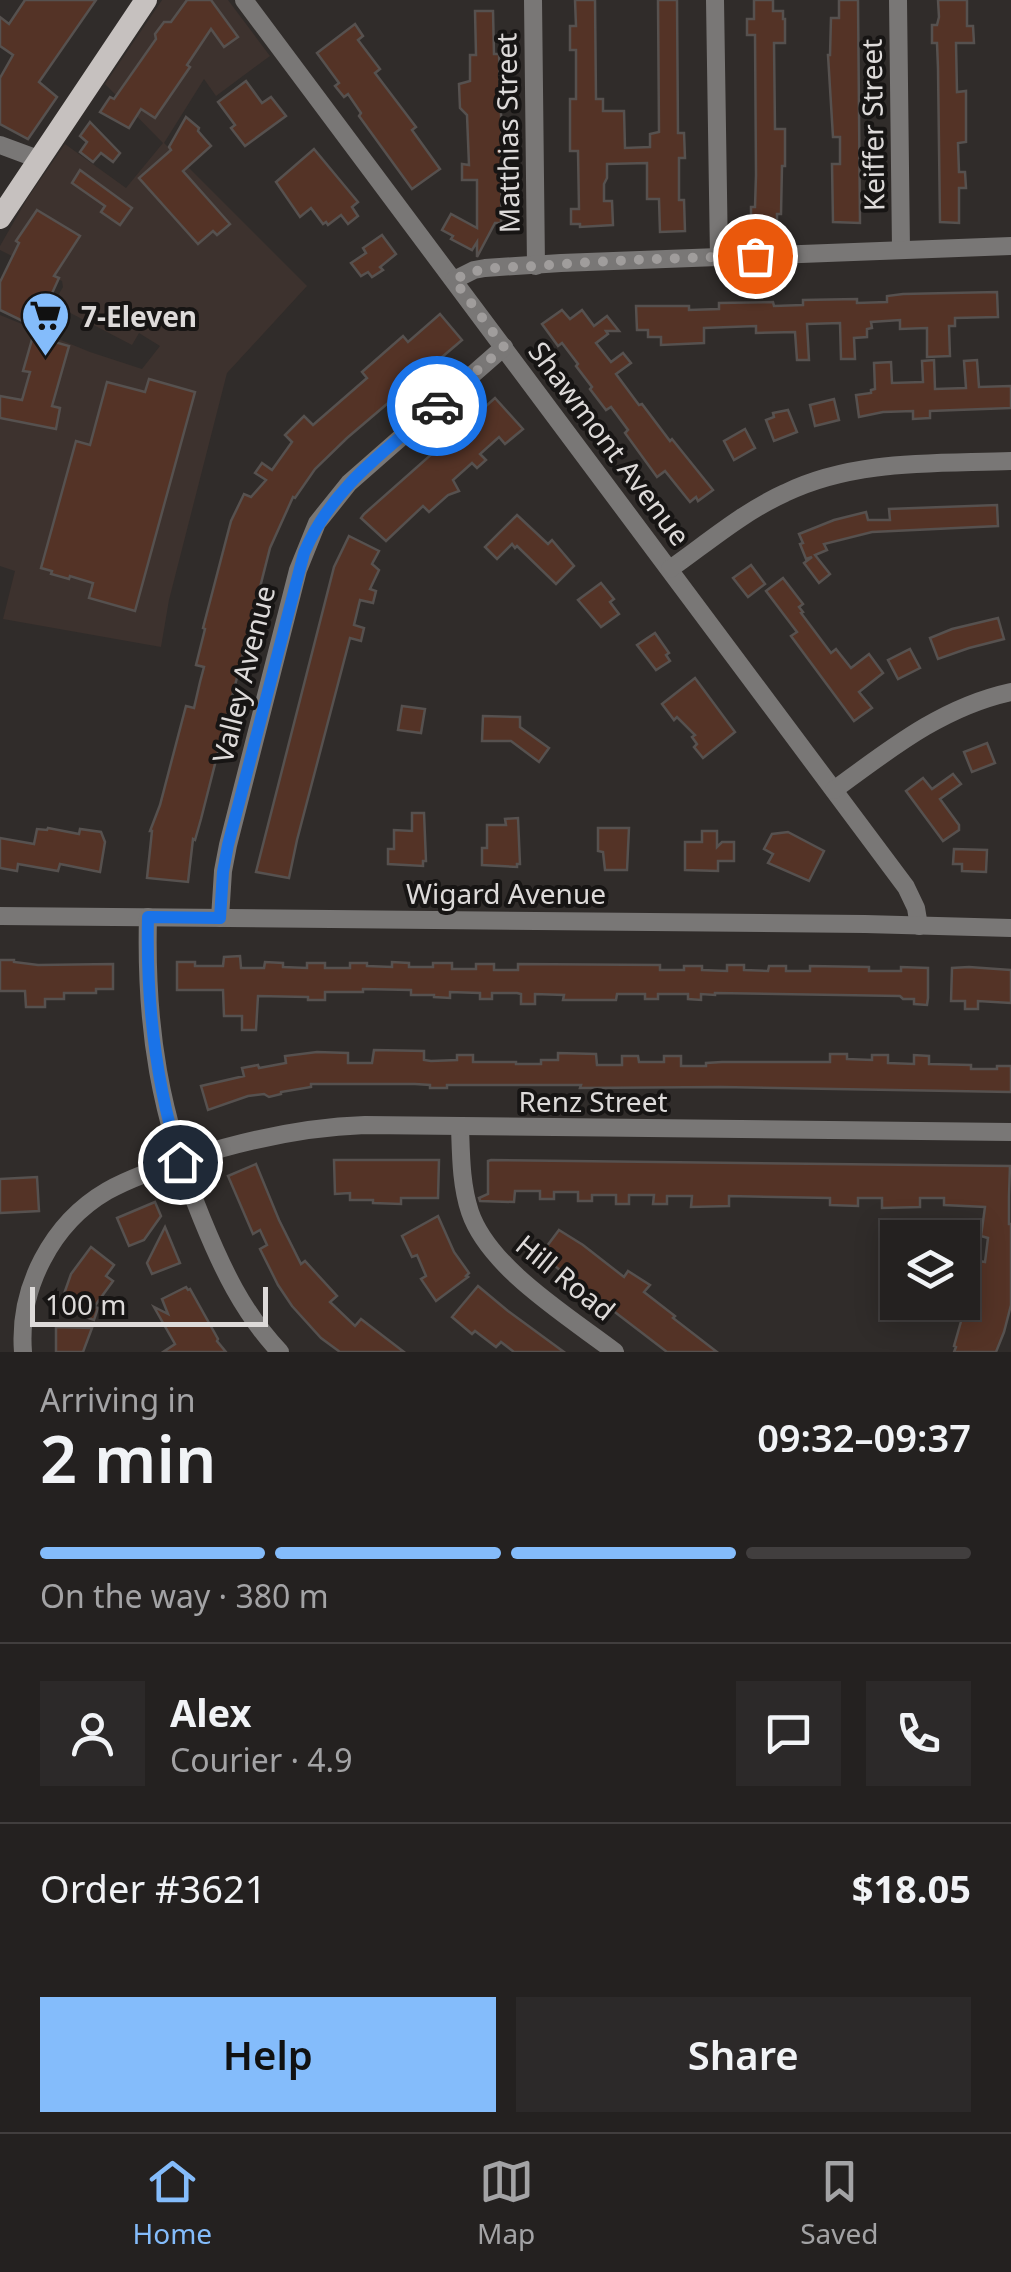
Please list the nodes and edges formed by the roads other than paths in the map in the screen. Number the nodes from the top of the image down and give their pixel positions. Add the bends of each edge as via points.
1 (146, 0) edge
2 (244, 0) edge
3 (533, 0) edge
4 (715, 0) edge
5 (898, 0) edge
6 (0, 145) edge
7 (38, 159) junction
8 (0, 218) edge
9 (1011, 246) edge
10 (901, 250) junction
11 (718, 257) junction
12 (536, 266) junction
13 (454, 280) junction
14 (504, 347) junction
15 (1011, 461) edge
16 (670, 570) junction
17 (1011, 692) edge
18 (834, 790) junction
19 (0, 916) edge
20 (148, 917) junction
21 (220, 918) junction
22 (919, 926) junction
23 (1011, 928) edge
24 (460, 1127) junction
25 (1011, 1132) edge
26 (180, 1162) junction
27 (23, 1352) edge
28 (280, 1352) edge
29 (614, 1352) edge

1 - 7 main road
2 - 13 street, Shawmont Avenue
3 - 12 street, Matthias Street
4 - 11 street
5 - 10 street, Keiffer Street
6 - 7 street
7 - 8 main road
9 - 10 street
10 - 11 street
11 - 12 street
12 - 13 street via 486,268
13 - 14 street, Shawmont Avenue
14 - 16 street, Shawmont Avenue
14 - 21 street, Valley Avenue via 349,483 317,523 298,570 232,827
15 - 16 street via 882,466 818,480 756,508
16 - 18 street, Shawmont Avenue
17 - 18 street via 935,719
18 - 22 street, Shawmont Avenue via 906,887
19 - 20 street, Wigard Avenue
20 - 21 street, Wigard Avenue
20 - 26 street via 154,1052
21 - 22 street, Wigard Avenue
22 - 23 street, Wigard Avenue
24 - 25 street, Renz Street
24 - 26 street, Renz Street via 299,1130
24 - 29 street, Hill Road via 467,1202 490,1248
26 - 27 street, Renz Street via 104,1192 62,1230 30,1288
26 - 28 street via 230,1283

